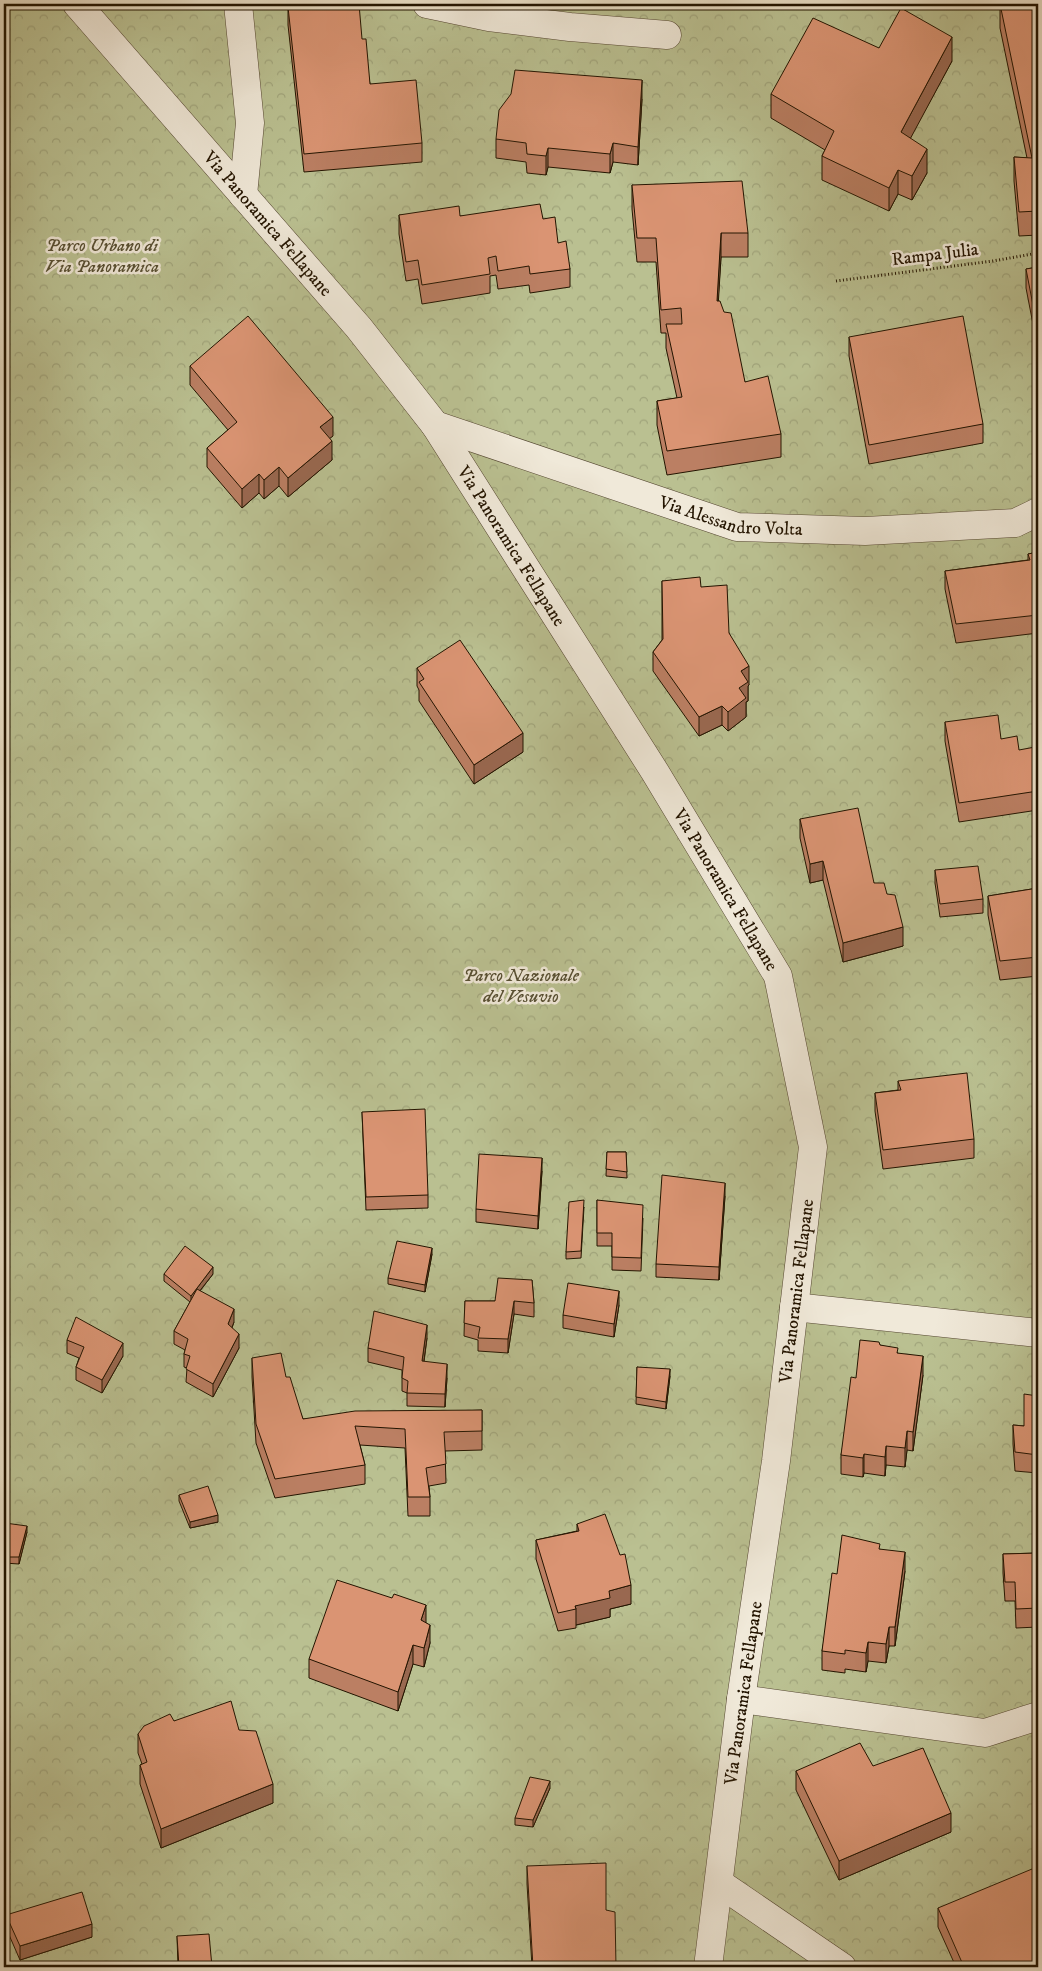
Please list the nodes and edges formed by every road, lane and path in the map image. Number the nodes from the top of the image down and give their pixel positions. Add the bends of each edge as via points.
1 (77, 4) edge
2 (238, 4) edge
3 (427, 4) edge
4 (666, 35) dead end
5 (243, 195) junction
6 (1038, 253) edge
7 (836, 281) dead end
8 (435, 425) junction
9 (1038, 512) edge
10 (794, 1306) junction
11 (1038, 1333) edge
12 (741, 1699) junction
13 (1038, 1716) edge
14 (719, 1882) junction
15 (708, 1967) edge
16 (842, 1967) edge

1 - 5 street, Via Panoramica Fellapane
2 - 5 street via 250,123
3 - 4 street via 489,17
5 - 8 street, Via Panoramica Fellapane via 359,328
6 - 7 path, Rampa Julia
8 - 9 street, Via Alessandro Volta via 737,527 865,531 1015,523
8 - 10 street, Via Panoramica Fellapane via 655,772 778,976 813,1147
10 - 11 street
10 - 12 street, Via Panoramica Fellapane via 776,1461
12 - 13 street via 984,1733
12 - 14 street, Via Panoramica Fellapane
14 - 15 street, Via Panoramica Fellapane
14 - 16 street

